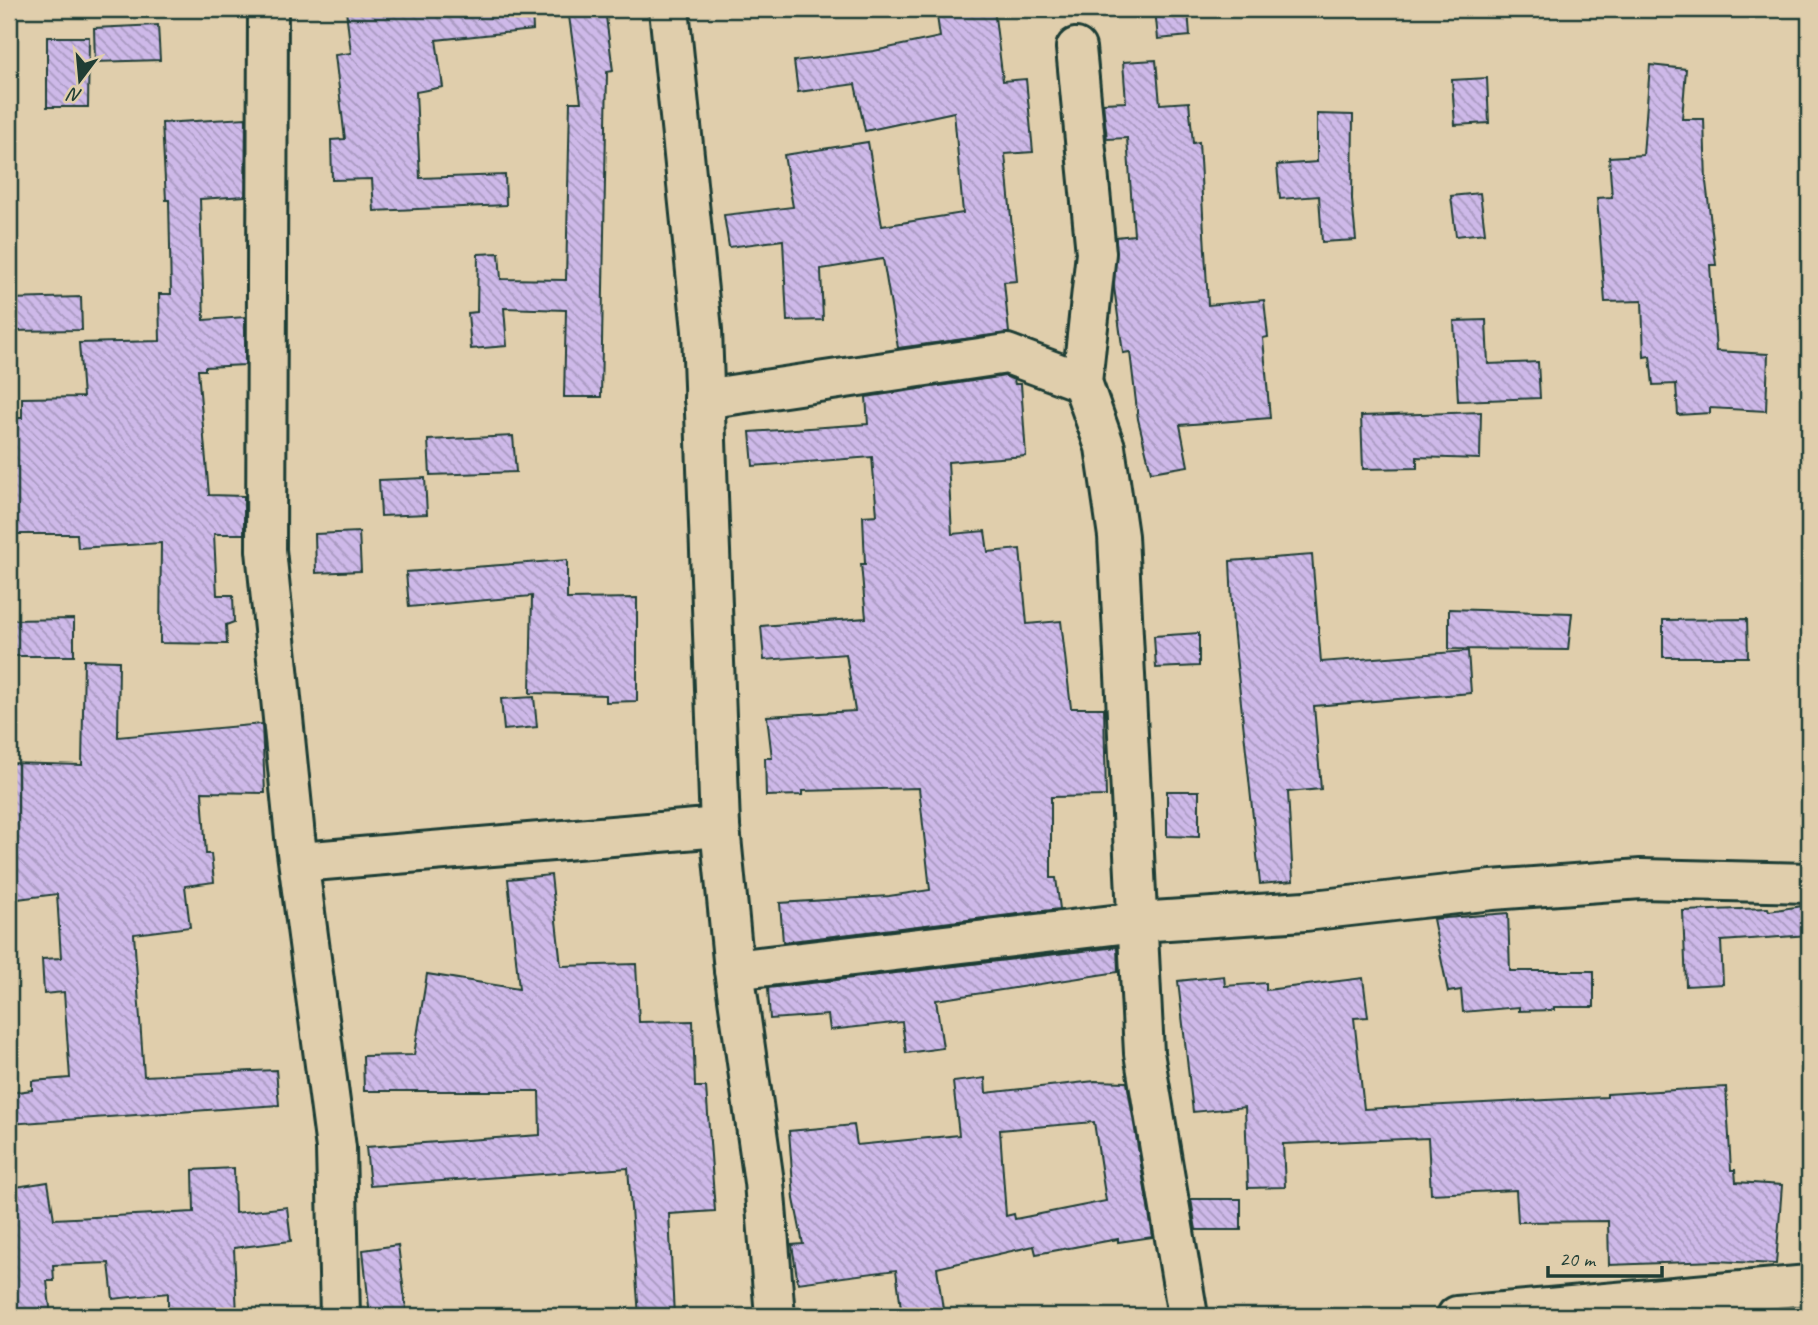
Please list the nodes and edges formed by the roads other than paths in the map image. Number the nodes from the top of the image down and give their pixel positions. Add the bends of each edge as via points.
1 (268, 9) edge
2 (670, 9) edge
3 (1076, 48) dead end
4 (1082, 382) junction
5 (704, 399) junction
6 (720, 827) junction
7 (300, 862) junction
8 (1809, 883) edge
9 (1138, 922) junction
10 (734, 970) junction
11 (1809, 1285) edge
12 (340, 1316) edge
13 (775, 1316) edge
14 (1188, 1316) edge
15 (1457, 1316) edge

1 - 7 street via 266,550
2 - 5 street via 702,330
3 - 4 street via 1096,253
4 - 5 street via 1007,354
4 - 9 street via 1105,447 1118,536
5 - 6 street
6 - 7 street
6 - 10 street
7 - 12 street via 336,1147
8 - 9 street via 1641,879
9 - 10 street
9 - 14 street via 1144,1053
10 - 13 street via 764,1182
11 - 15 street

